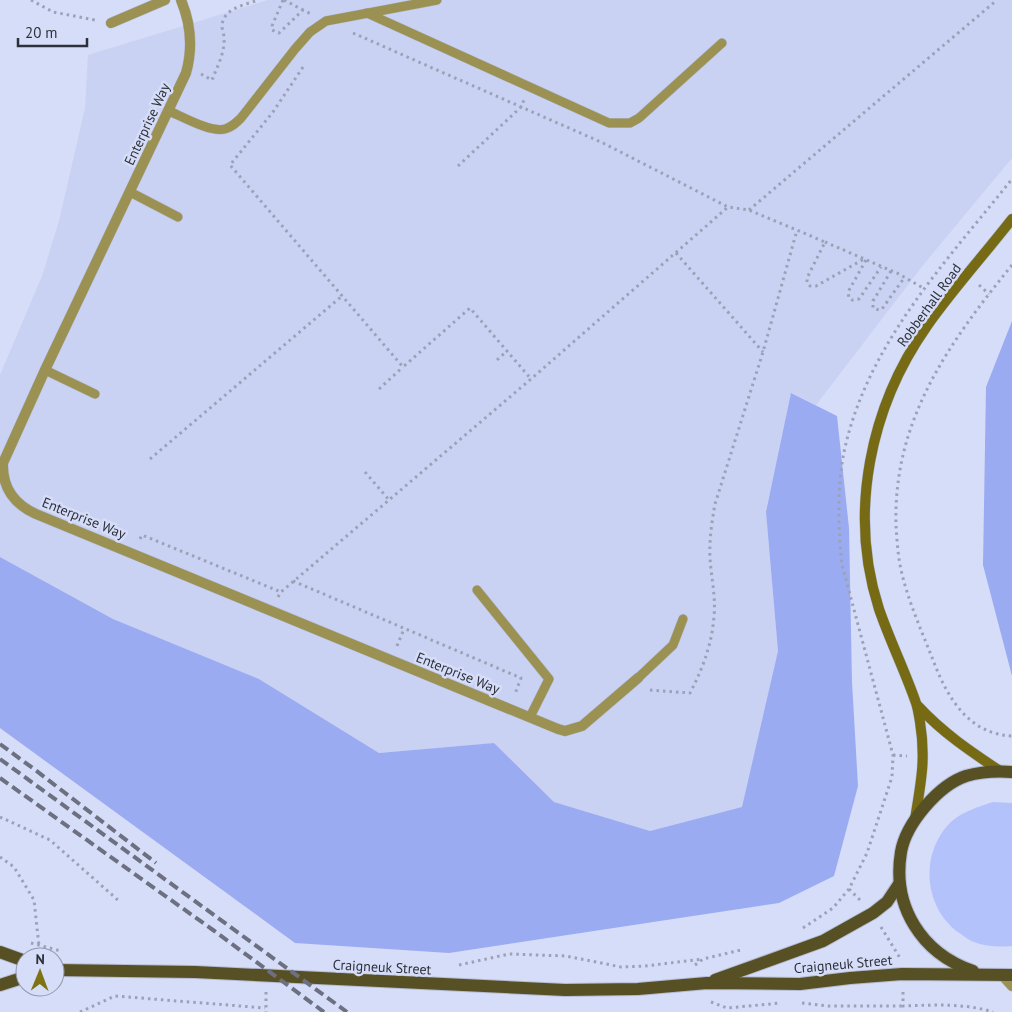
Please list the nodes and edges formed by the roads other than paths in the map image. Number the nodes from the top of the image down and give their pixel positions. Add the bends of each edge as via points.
1 (165, 0) edge
2 (181, 0) edge
3 (437, 0) edge
4 (366, 13) junction
5 (110, 23) road end
6 (722, 43) dead end
7 (169, 111) junction
8 (130, 192) junction
9 (178, 217) dead end
10 (1012, 219) edge
11 (45, 370) junction
12 (95, 394) dead end
13 (477, 590) dead end
14 (683, 620) dead end
15 (638, 678) joint
16 (917, 705) junction
17 (530, 717) junction
18 (1006, 772) edge
19 (915, 819) junction
20 (899, 884) junction
21 (0, 952) edge
22 (15, 957) edge
23 (65, 970) edge
24 (982, 974) junction
25 (1008, 975) edge
26 (15, 980) edge
27 (707, 983) junction
28 (0, 985) edge
29 (1012, 986) edge

1 - 5 street
2 - 7 street, Enterprise Way via 191,37 191,57
3 - 4 lane
4 - 6 lane via 609,123 630,123 639,118
4 - 7 lane via 326,21 310,32 232,126 222,130 211,128
7 - 8 street, Enterprise Way
8 - 9 lane
8 - 11 street, Enterprise Way
10 - 16 street, Robberhall Road via 927,326 888,396 872,447 865,520 873,589
11 - 12 lane
11 - 17 street, Enterprise Way via 3,463 2,475 7,489 23,508
13 - 17 lane via 549,679
14 - 15 lane via 673,644
15 - 17 street, Enterprise Way via 582,726 574,729 565,731
16 - 18 street, Robberhall Road via 955,741
16 - 19 street, Robberhall Road via 923,743 923,771
18 - 19 main road, Craigneuk Street via 966,776 937,793
19 - 20 main road, Craigneuk Street via 902,850
20 - 24 main road, Craigneuk Street via 908,916 928,944 951,962
20 - 27 main road, Craigneuk Street via 887,902 823,941
21 - 22 main road
23 - 27 main road, Craigneuk Street via 195,972 565,990 638,989
24 - 25 main road, Craigneuk Street
24 - 27 main road, Craigneuk Street via 902,974 800,984
25 - 29 street
26 - 28 main road

